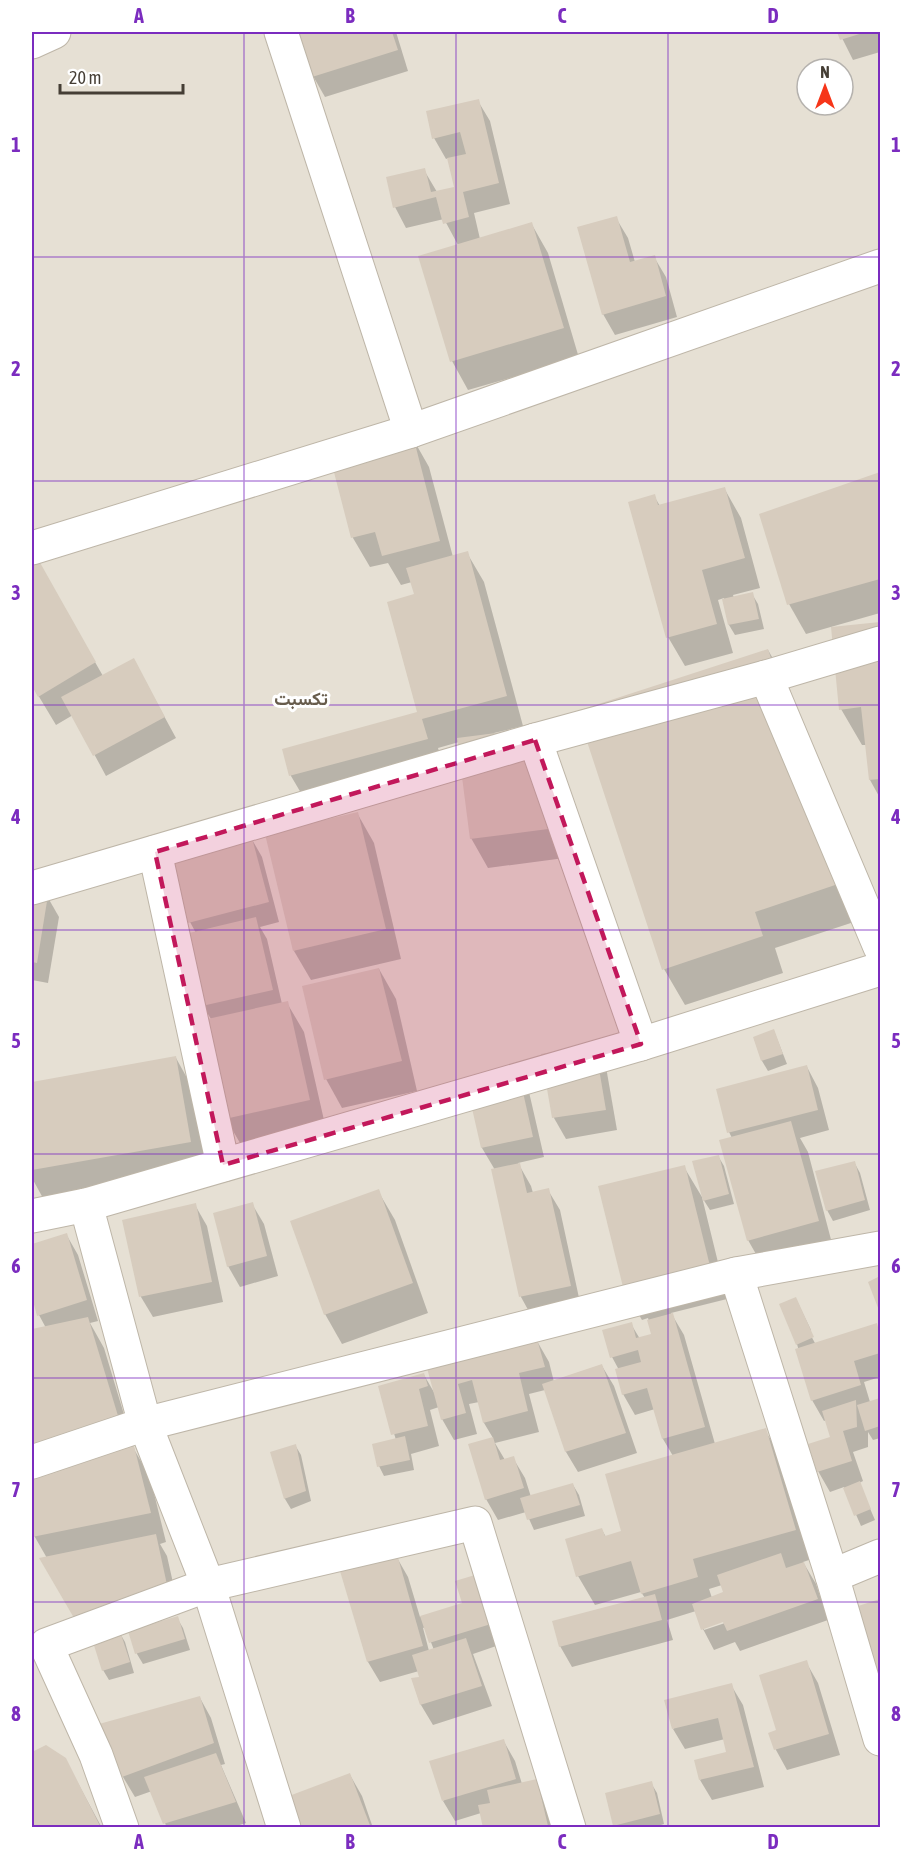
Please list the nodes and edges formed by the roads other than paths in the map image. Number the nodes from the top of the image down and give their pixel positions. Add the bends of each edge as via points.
1 (54, 32) edge
2 (281, 32) edge
3 (32, 42) edge
4 (880, 266) edge
5 (411, 431) junction
6 (32, 548) edge
7 (880, 643) edge
8 (766, 677) junction
9 (535, 740) junction
10 (155, 852) junction
11 (32, 888) edge
12 (880, 947) edge
13 (880, 969) edge
14 (641, 1044) junction
15 (223, 1165) junction
16 (86, 1205) junction
17 (32, 1216) edge
18 (880, 1248) edge
19 (736, 1274) junction
20 (145, 1425) junction
21 (32, 1462) edge
22 (880, 1556) edge
23 (832, 1576) junction
24 (208, 1585) junction
25 (36, 1648) edge
26 (880, 1739) edge
27 (122, 1827) edge
28 (284, 1827) edge
29 (569, 1827) edge

1 - 3 street
2 - 5 street
4 - 5 street
5 - 6 street
7 - 8 street
8 - 9 street
8 - 12 street
9 - 10 street
9 - 14 street
10 - 11 street
10 - 15 street
13 - 14 street
14 - 15 street
15 - 16 street
16 - 17 street
16 - 20 street
18 - 19 street
19 - 20 street
19 - 23 street
20 - 21 street
20 - 24 street
22 - 23 street
23 - 26 street
24 - 25 street
24 - 28 street
24 - 29 street via 475,1523
25 - 27 street via 96,1755

